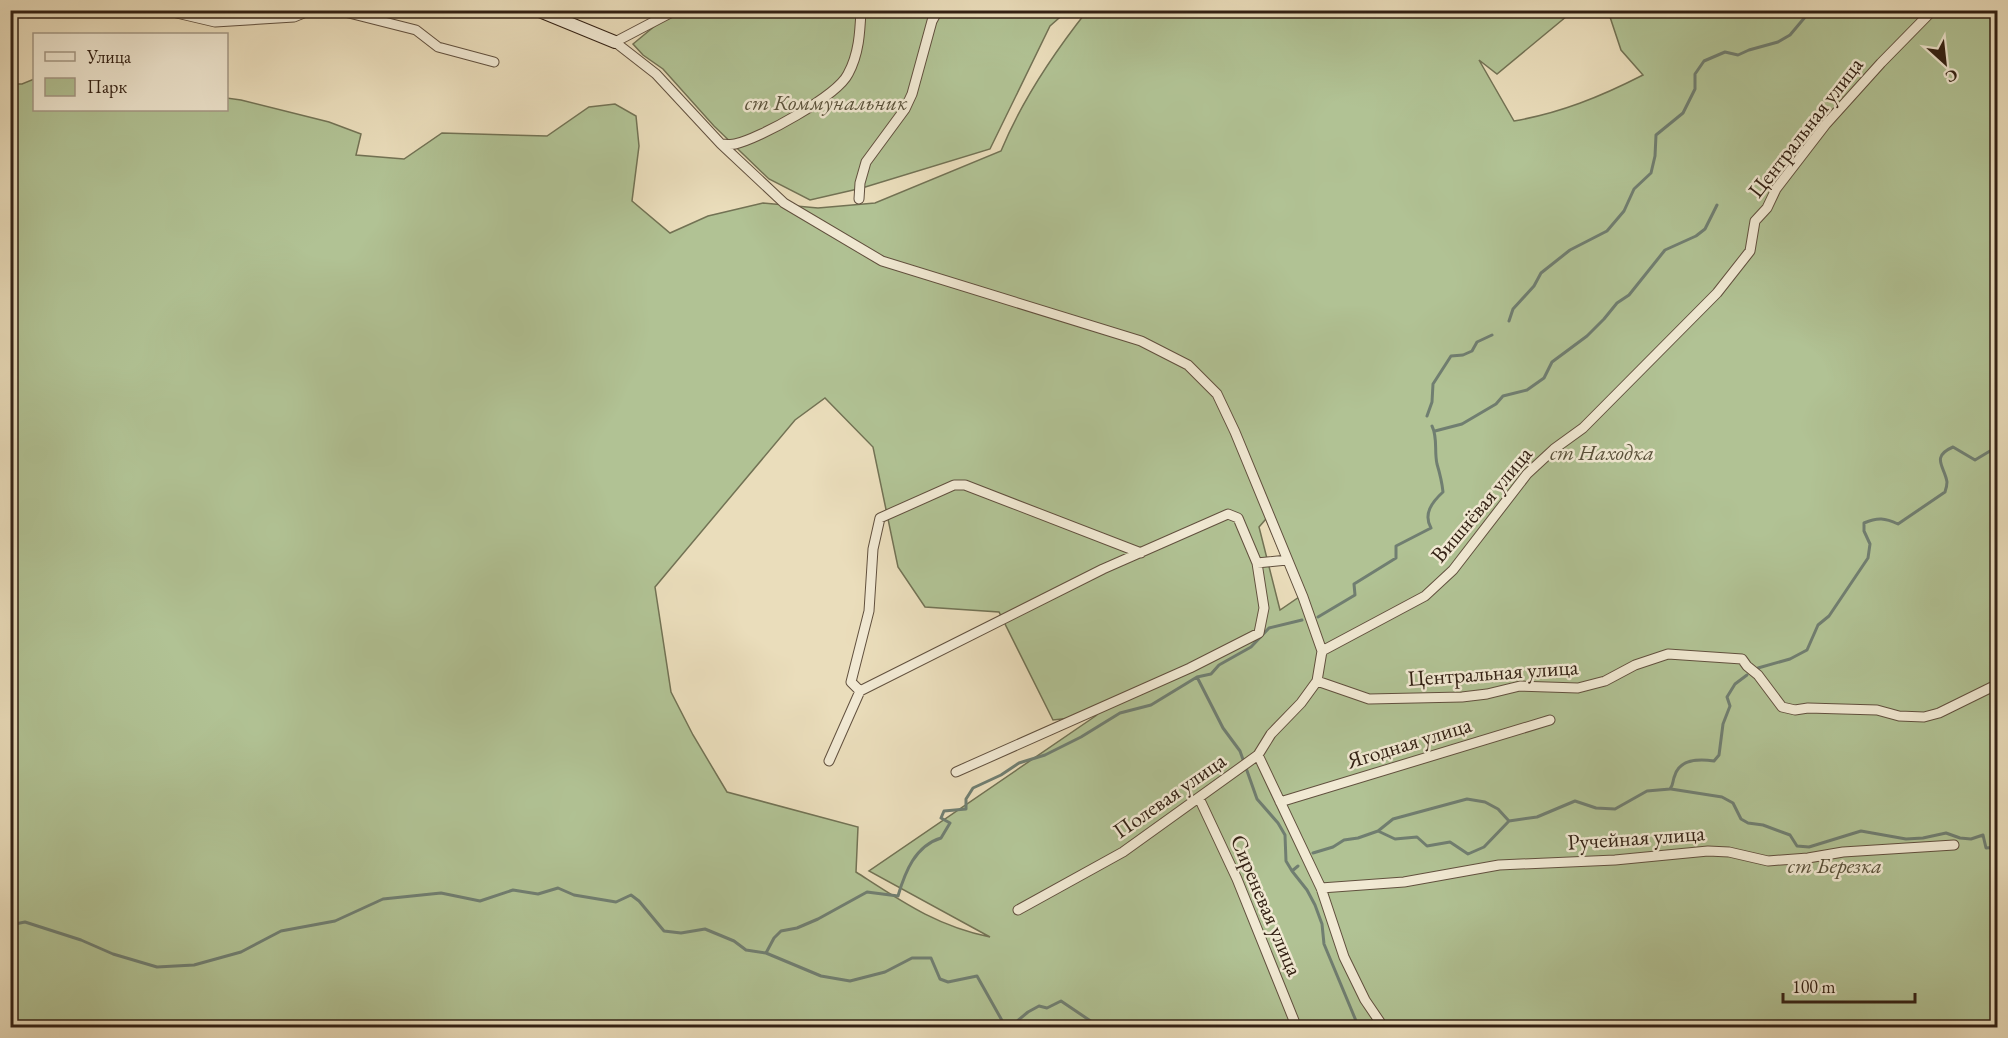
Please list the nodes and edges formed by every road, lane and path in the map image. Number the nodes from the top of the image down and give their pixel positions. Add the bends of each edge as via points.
1 (164, 10) edge
2 (311, 10) edge
3 (337, 10) edge
4 (537, 10) edge
5 (676, 10) edge
6 (861, 10) edge
7 (938, 10) edge
8 (1933, 10) edge
9 (615, 42) junction
10 (494, 62) dead end
11 (721, 144) junction
12 (859, 199) dead end
13 (1750, 251) joint
14 (1141, 552) junction
15 (1287, 560) junction
16 (1257, 562) junction
17 (1322, 651) junction
18 (1317, 681) junction
19 (1998, 684) edge
20 (860, 690) junction
21 (1550, 720) dead end
22 (1254, 757) junction
23 (828, 761) dead end
24 (956, 772) dead end
25 (1199, 798) junction
26 (1280, 802) junction
27 (1954, 845) dead end
28 (1321, 888) junction
29 (1018, 910) dead end
30 (1382, 1025) dead end
31 (1297, 1028) edge

1 - 2 street via 215,22 294,17
3 - 10 street via 416,30 438,47
4 - 9 street
5 - 9 street
6 - 11 street via 857,50 847,76 833,90 775,128 734,144
7 - 12 street via 912,94 905,110 866,162
8 - 13 street, Центральная улица via 1826,124 1776,189 1767,208 1755,220
9 - 11 street via 656,74
11 - 15 street via 784,203 882,261 1141,341 1188,365 1217,394
13 - 17 street, Вишнёвая улица via 1717,293 1583,428 1527,474 1453,570 1425,596
14 - 16 street via 1228,514 1238,518
14 - 20 street
14 - 20 street via 964,486 954,485 880,518 868,611 851,682
15 - 16 street
15 - 17 street
16 - 24 street via 1264,608 1259,633 1190,668
17 - 18 street
18 - 19 street, Центральная улица via 1369,699 1462,697 1521,686 1578,688 1668,654 1742,659 1782,707 1877,711 1899,717 1939,713
18 - 22 street, Полевая улица
20 - 23 street
21 - 26 street, Ягодная улица
22 - 25 street, Полевая улица
22 - 26 street
25 - 29 street, Полевая улица via 1123,852
25 - 31 street, Сиреневая улица via 1242,890
26 - 28 street
27 - 28 street, Ручейная улица via 1768,861 1707,850 1615,860 1499,865 1404,882
28 - 30 street via 1344,957

